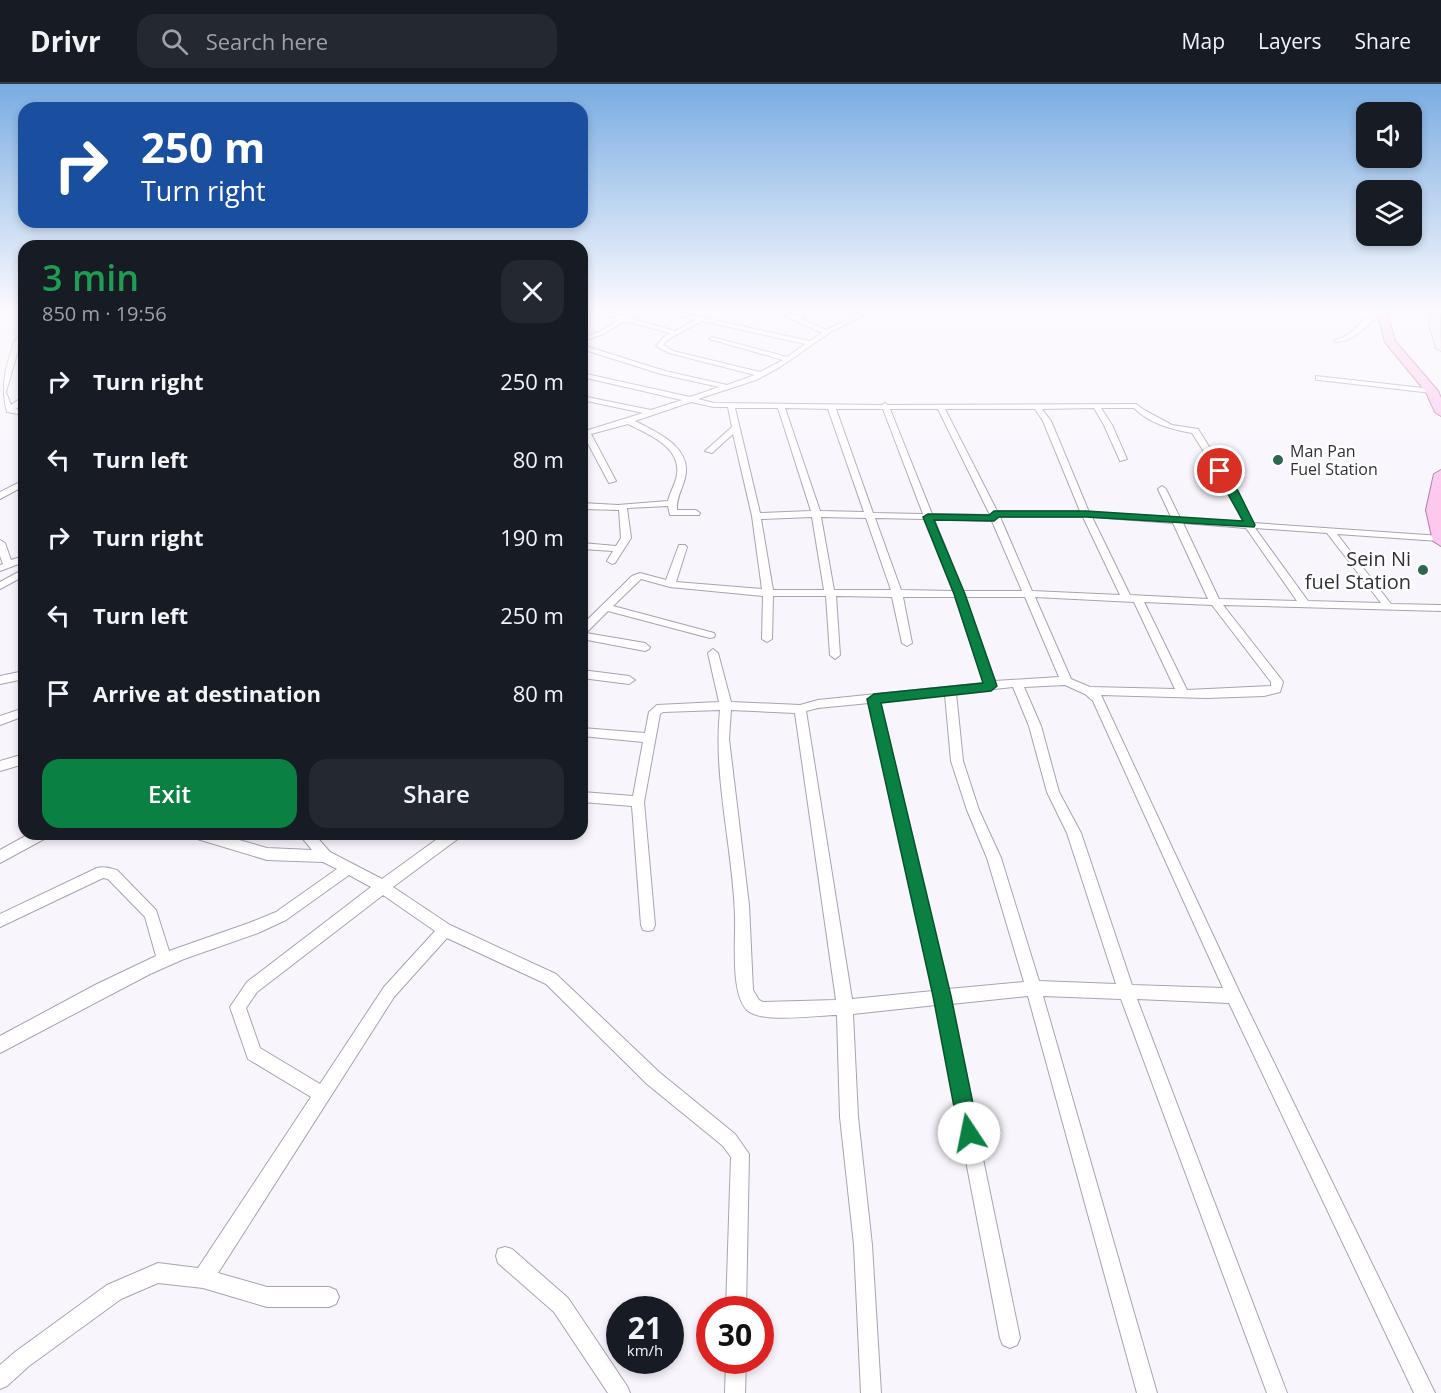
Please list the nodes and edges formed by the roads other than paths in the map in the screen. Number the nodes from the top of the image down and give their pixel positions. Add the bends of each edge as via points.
1 (8, 373) edge
2 (663, 373) edge
3 (757, 373) edge
4 (1417, 373) edge
5 (761, 374) joint
6 (588, 376) edge
7 (1319, 378) dead end
8 (728, 387) junction
9 (1432, 391) junction
10 (588, 399) edge
11 (689, 400) junction
12 (18, 404) edge
13 (885, 405) junction
14 (732, 406) junction
15 (939, 406) junction
16 (1036, 406) junction
17 (1096, 406) junction
18 (781, 407) junction
19 (831, 407) junction
20 (12, 411) junction
21 (18, 412) edge
22 (650, 412) junction
23 (1441, 412) edge
24 (0, 416) edge
25 (627, 420) junction
26 (588, 425) edge
27 (736, 428) junction
28 (601, 429) junction
29 (588, 432) edge
30 (588, 440) edge
31 (709, 451) dead end
32 (1123, 459) dead end
33 (1441, 474) edge
34 (612, 480) dead end
35 (18, 486) edge
36 (1162, 489) dead end
37 (0, 496) edge
38 (672, 503) junction
39 (588, 506) edge
40 (622, 506) junction
41 (696, 513) dead end
42 (816, 514) junction
43 (1086, 514) junction
44 (868, 515) junction
45 (756, 516) junction
46 (994, 516) junction
47 (928, 517) junction
48 (1175, 522) junction
49 (1438, 522) edge
50 (1250, 525) junction
51 (1329, 530) junction
52 (1440, 540) edge
53 (0, 543) edge
54 (588, 546) edge
55 (682, 547) dead end
56 (618, 549) junction
57 (18, 561) edge
58 (612, 561) dead end
59 (4, 567) edge
60 (18, 576) edge
61 (670, 584) junction
62 (0, 586) edge
63 (768, 593) junction
64 (830, 593) junction
65 (897, 594) junction
66 (960, 594) junction
67 (1030, 594) junction
68 (1132, 598) junction
69 (1215, 602) junction
70 (1305, 605) junction
71 (1388, 606) junction
72 (607, 608) junction
73 (1441, 608) edge
74 (588, 628) edge
75 (710, 634) dead end
76 (588, 635) edge
77 (767, 639) dead end
78 (907, 642) dead end
79 (645, 647) dead end
80 (713, 653) dead end
81 (835, 655) dead end
82 (588, 675) edge
83 (18, 676) edge
84 (0, 680) edge
85 (629, 680) dead end
86 (1066, 681) junction
87 (1017, 683) junction
88 (991, 686) junction
89 (1089, 691) junction
90 (950, 692) junction
91 (1183, 694) junction
92 (874, 699) junction
93 (726, 706) junction
94 (800, 709) junction
95 (18, 714) edge
96 (0, 721) edge
97 (588, 733) edge
98 (649, 738) junction
99 (18, 761) edge
100 (0, 766) edge
101 (588, 798) edge
102 (638, 802) junction
103 (30, 840) edge
104 (219, 840) edge
105 (311, 840) edge
106 (446, 840) edge
107 (325, 856) junction
108 (0, 857) edge
109 (348, 868) junction
110 (383, 887) junction
111 (0, 921) edge
112 (648, 925) dead end
113 (445, 930) junction
114 (164, 960) junction
115 (1034, 988) junction
116 (1126, 991) junction
117 (942, 996) junction
118 (1234, 996) junction
119 (845, 1007) junction
120 (0, 1045) edge
121 (324, 1095) junction
122 (506, 1256) dead end
123 (202, 1278) junction
124 (736, 1296) edge
125 (329, 1297) dead end
126 (1010, 1338) dead end
127 (736, 1374) edge
128 (0, 1379) edge
129 (620, 1393) edge
130 (735, 1393) edge
131 (872, 1393) edge
132 (1148, 1393) edge
133 (1277, 1393) edge
134 (1425, 1393) edge

1 - 20 street via 3,392
2 - 8 street
3 - 5 street
4 - 9 main road
5 - 8 street
6 - 11 street
7 - 9 street
8 - 11 street
9 - 23 main road
10 - 22 street
11 - 14 street
11 - 22 street
12 - 20 street
13 - 15 street
13 - 19 street
13 - 47 street
14 - 18 street
14 - 27 street
15 - 16 street
15 - 46 street
16 - 17 street
16 - 43 street via 1047,421
17 - 32 street
17 - 50 street via 1136,406 1170,427 1195,431
18 - 19 street
18 - 42 street
19 - 44 street
20 - 21 street
20 - 24 street
22 - 25 street
25 - 28 street
25 - 38 street via 673,448 682,472
26 - 28 street
27 - 31 street
27 - 45 street
28 - 29 street
30 - 34 street
33 - 49 main road via 1433,510
35 - 37 street
36 - 48 street
38 - 40 street
38 - 41 street via 673,513
39 - 40 street
40 - 56 street via 626,538
42 - 44 street
42 - 45 street
42 - 64 street
43 - 46 street
43 - 48 street
43 - 68 street
44 - 47 street
44 - 65 street
45 - 63 street
46 - 47 street
46 - 67 street
47 - 66 street
48 - 50 street
48 - 69 street
49 - 52 main road
50 - 51 street
50 - 70 street
51 - 52 street
51 - 71 street
53 - 59 street
54 - 56 street
55 - 61 street
56 - 58 street
57 - 59 street
60 - 62 street
61 - 63 street
61 - 72 street via 640,576
63 - 64 street
63 - 77 street
64 - 65 street
64 - 81 street
65 - 66 street
65 - 78 street
66 - 67 street
66 - 88 street
67 - 68 street
67 - 86 street
68 - 69 street
68 - 91 street
69 - 70 street
69 - 91 street via 1276,682 1276,689
70 - 71 street
71 - 73 street
72 - 74 street
72 - 75 street
76 - 79 street
80 - 93 street
82 - 85 street
83 - 84 street
86 - 87 street
86 - 89 street
87 - 88 street
87 - 116 street via 1035,726 1053,792 1074,833
88 - 90 street
89 - 91 street
89 - 118 street via 1098,699
90 - 92 street
90 - 115 street via 957,760 994,858
92 - 94 street
92 - 117 street
93 - 94 street
93 - 98 street via 661,708 655,712
93 - 119 street via 723,739 742,905 744,992 762,1010
94 - 119 street
95 - 96 street
97 - 98 street
98 - 102 street
99 - 100 street
101 - 102 street
102 - 112 street
103 - 108 street
104 - 107 street via 267,854
105 - 107 street
106 - 110 street
107 - 109 street
109 - 110 street
109 - 114 street via 283,915
110 - 113 street
110 - 121 street via 252,987 238,1007 254,1053
111 - 114 street via 102,872 112,873 151,914
113 - 121 street via 389,992
113 - 124 street via 551,979 653,1078 729,1140 740,1154
114 - 120 street
115 - 116 street
115 - 117 street
115 - 132 street
116 - 118 street
116 - 133 street
117 - 119 street
117 - 126 street
118 - 134 street
119 - 131 street via 849,1117 863,1245
121 - 123 street
122 - 129 street via 561,1305
123 - 125 street via 267,1298
123 - 128 street via 158,1273 114,1292
127 - 130 street

